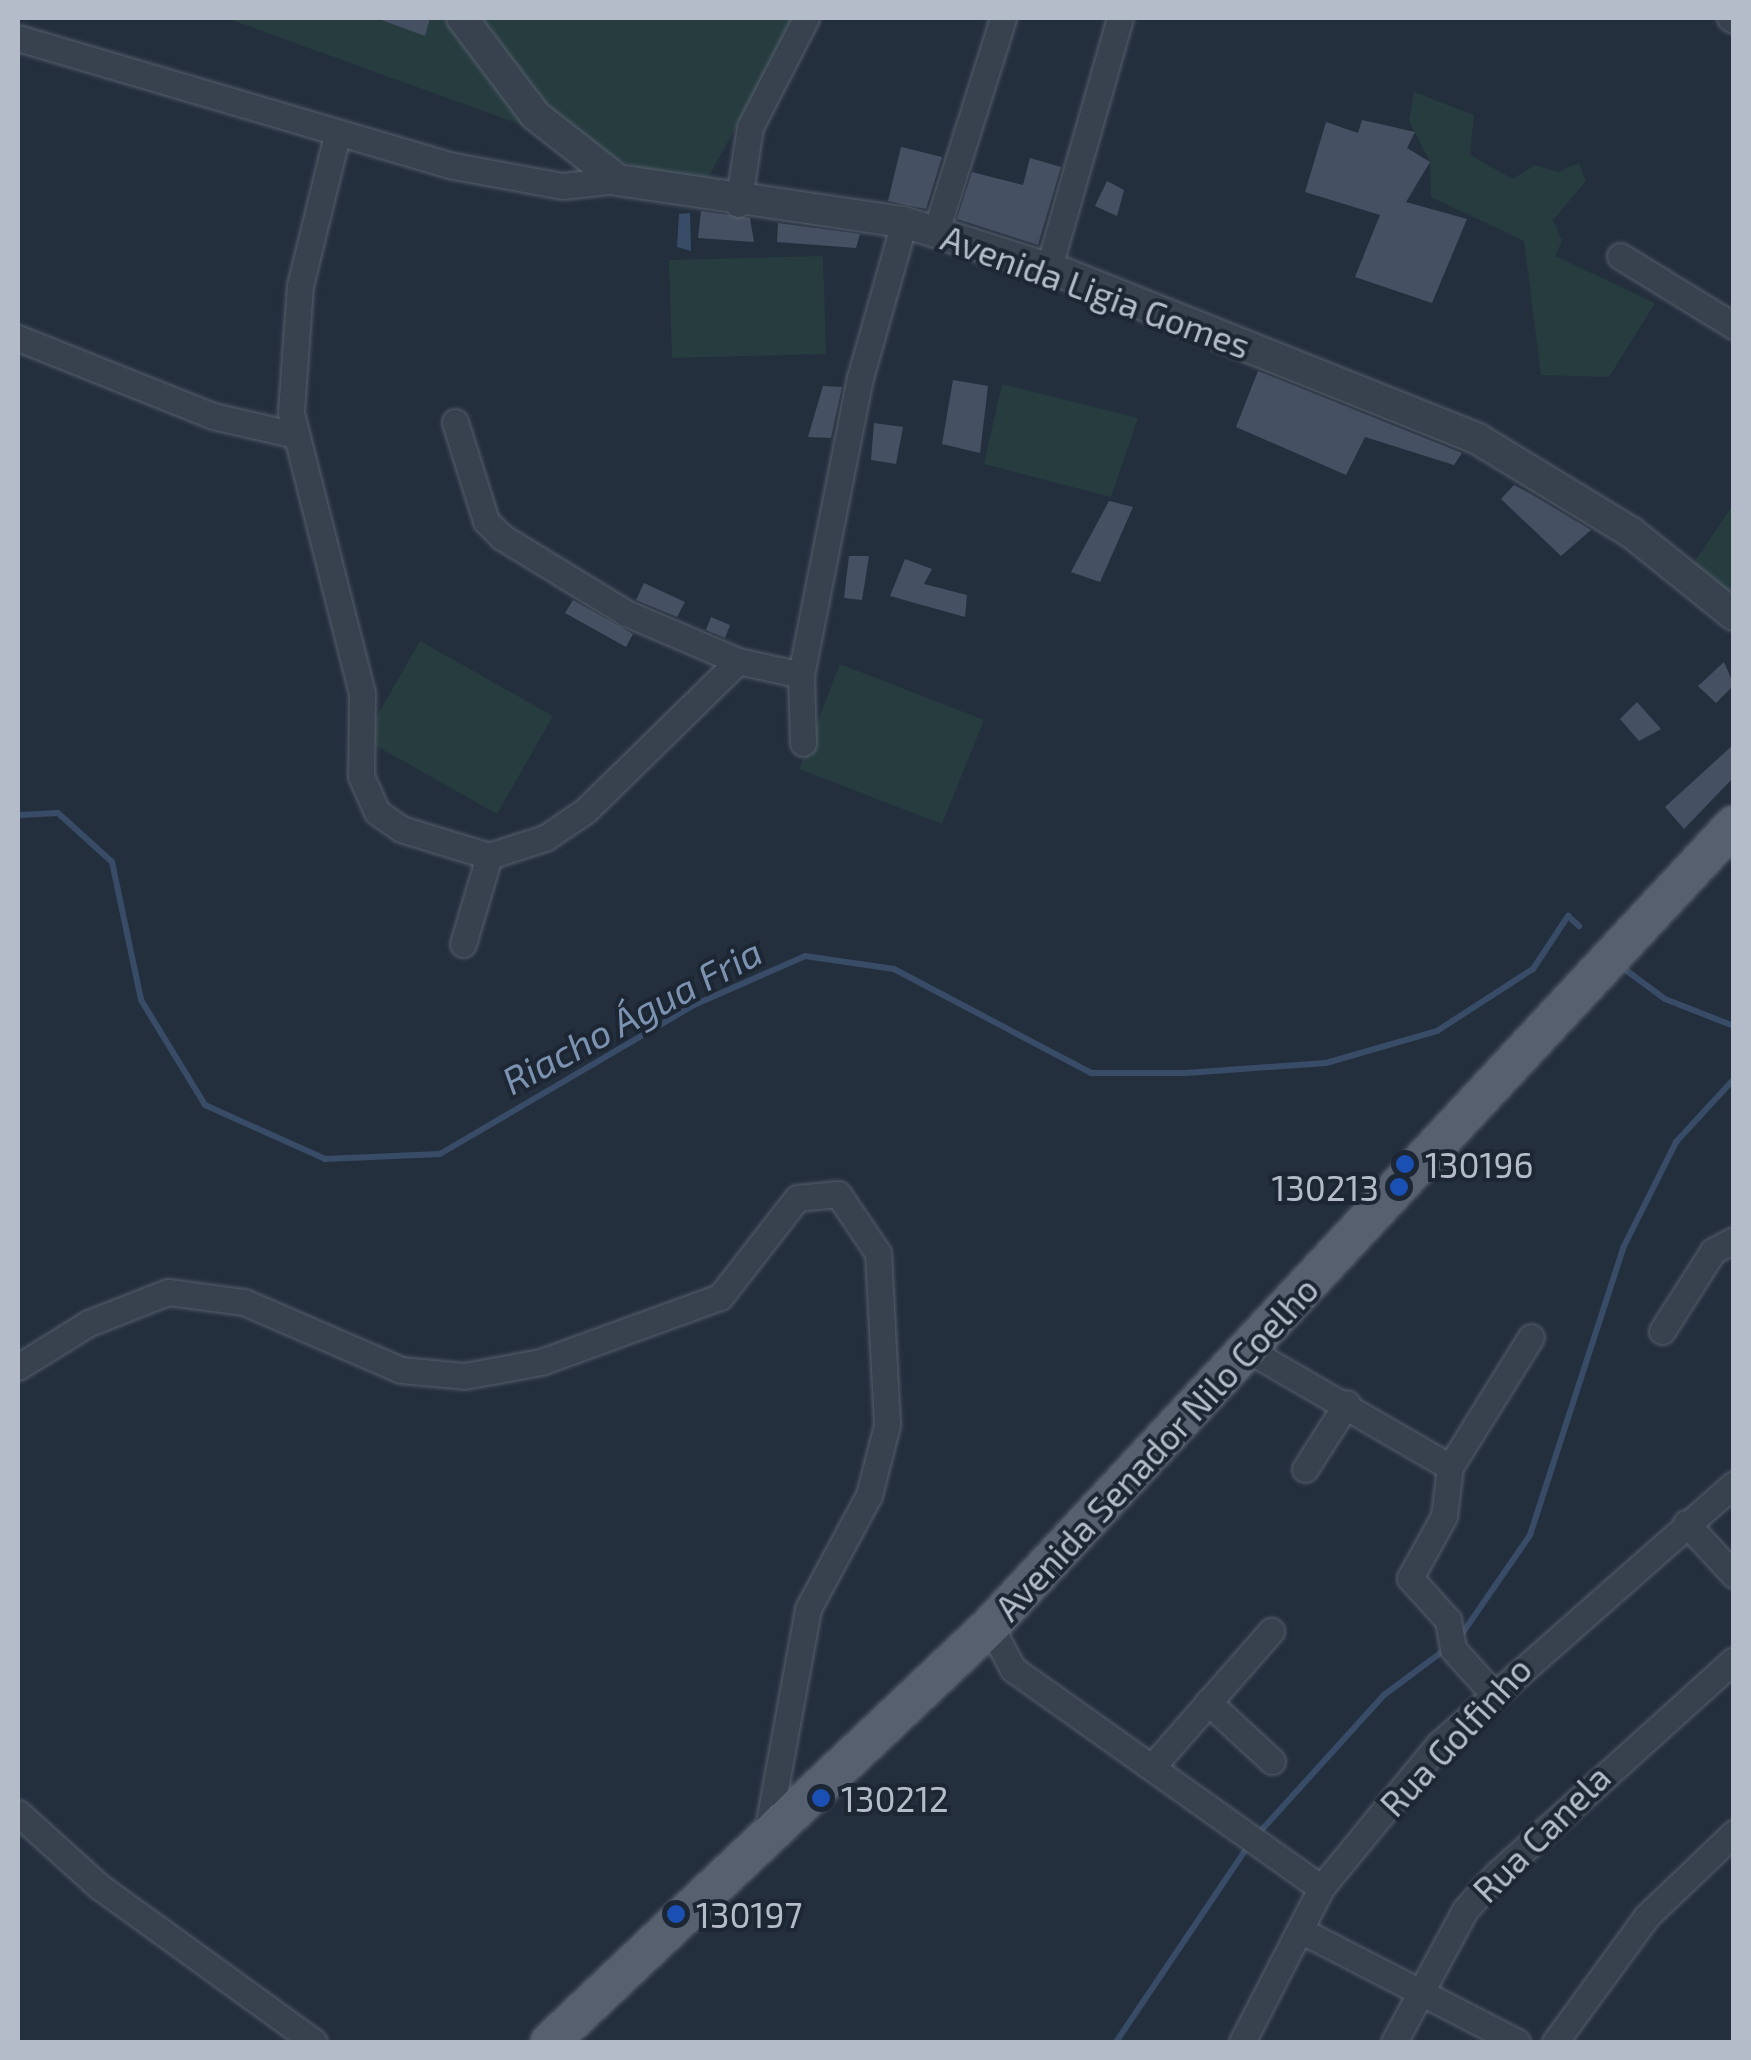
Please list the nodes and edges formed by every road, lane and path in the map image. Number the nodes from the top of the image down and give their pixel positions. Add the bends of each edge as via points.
1 (462, 18) edge
2 (806, 18) edge
3 (1003, 18) edge
4 (1120, 18) edge
5 (18, 38) edge
6 (337, 135) junction
7 (618, 180) junction
8 (738, 204) junction
9 (904, 222) junction
10 (936, 231) junction
11 (1620, 256) dead end
12 (1048, 268) junction
13 (1734, 326) edge
14 (18, 338) edge
15 (455, 422) dead end
16 (294, 435) junction
17 (1734, 614) edge
18 (738, 661) junction
19 (801, 675) junction
20 (803, 743) dead end
21 (1734, 825) edge
22 (489, 856) junction
23 (463, 944) dead end
24 (1734, 1240) edge
25 (1662, 1331) dead end
26 (1531, 1336) dead end
27 (1250, 1351) junction
28 (18, 1367) edge
29 (1347, 1403) junction
30 (1450, 1467) junction
31 (1306, 1469) dead end
32 (1734, 1484) edge
33 (1686, 1522) junction
34 (1734, 1575) edge
35 (990, 1626) junction
36 (1271, 1631) dead end
37 (1734, 1660) edge
38 (1491, 1692) junction
39 (1208, 1702) junction
40 (1272, 1761) dead end
41 (1152, 1767) junction
42 (18, 1813) edge
43 (1734, 1834) edge
44 (766, 1837) junction
45 (1321, 1888) junction
46 (1300, 1930) junction
47 (1418, 1990) junction
48 (1561, 2038) edge
49 (314, 2042) edge
50 (550, 2042) edge
51 (1242, 2042) edge
52 (1394, 2042) edge
53 (1517, 2042) edge

1 - 7 street, Avenida Ligia Gomes via 535,115
2 - 8 street via 750,127
3 - 10 street
4 - 12 street
5 - 6 street
6 - 7 street via 530,182
6 - 16 street via 300,286
7 - 8 street, Avenida Ligia Gomes
8 - 9 street, Avenida Ligia Gomes
9 - 10 street, Avenida Ligia Gomes
9 - 19 street via 860,378
10 - 12 street, Avenida Ligia Gomes
11 - 13 street
12 - 17 street, Avenida Ligia Gomes via 1478,439 1618,523
14 - 16 street via 212,416
15 - 18 street via 486,522 502,537 626,613
16 - 22 street via 362,694 366,797 414,835
18 - 19 street
18 - 22 street via 585,812 546,838
19 - 20 street
21 - 27 main road, Avenida Senador Nilo Coelho
22 - 23 street
24 - 25 street via 1713,1250
26 - 30 street
27 - 29 street
27 - 35 main road, Avenida Senador Nilo Coelho
28 - 44 street via 104,1316 168,1292 244,1302 402,1370 464,1376 541,1362 720,1296 797,1198 838,1194 878,1252 887,1425 869,1495 808,1608
29 - 30 street
29 - 31 street
30 - 38 street via 1444,1516 1410,1578 1448,1620 1451,1646
32 - 33 street, Rua Golfinho
33 - 34 street
33 - 38 street, Rua Golfinho
35 - 41 street via 1013,1669
35 - 44 main road, Avenida Senador Nilo Coelho
36 - 39 street
37 - 47 street, Rua Canela via 1497,1874
38 - 45 street, Rua Golfinho
39 - 40 street
39 - 41 street
41 - 45 street
42 - 49 street via 88,1877
43 - 48 street via 1646,1917
44 - 50 main road, Avenida Senador Nilo Coelho
45 - 46 street, Rua Golfinho
46 - 47 street
46 - 51 street, Rua Golfinho
47 - 52 street, Rua Canela
47 - 53 street

